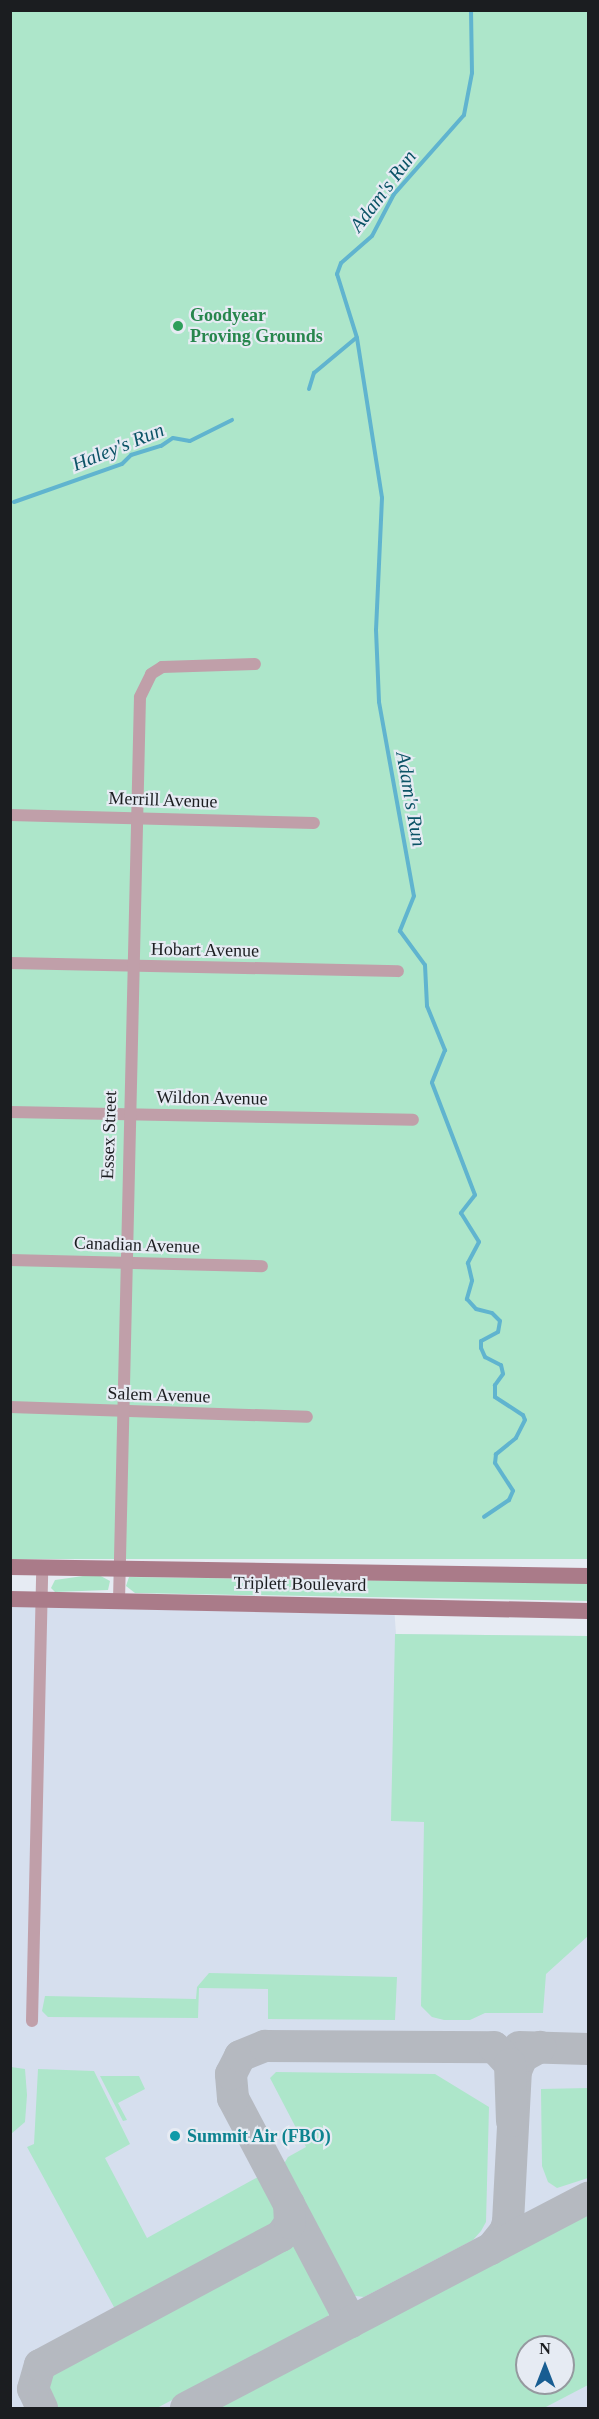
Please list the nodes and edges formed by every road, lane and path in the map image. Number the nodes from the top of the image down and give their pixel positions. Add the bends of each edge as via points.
1 (255, 664) dead end
2 (10, 815) edge
3 (137, 817) junction
4 (314, 823) dead end
5 (10, 963) edge
6 (131, 967) junction
7 (398, 971) dead end
8 (10, 1112) edge
9 (128, 1114) junction
10 (413, 1120) dead end
11 (10, 1260) edge
12 (124, 1263) junction
13 (262, 1266) dead end
14 (10, 1407) edge
15 (121, 1412) junction
16 (307, 1417) dead end
17 (10, 1567) edge
18 (42, 1567) junction
19 (120, 1569) junction
20 (588, 1576) edge
21 (10, 1599) edge
22 (42, 1600) junction
23 (119, 1601) junction
24 (588, 1611) edge
25 (32, 2021) dead end

1 - 3 street, Essex Street via 169,667 151,674 142,688 137,715
2 - 3 street, Merrill Avenue
3 - 4 street, Merrill Avenue
3 - 6 street, Essex Street
5 - 6 street, Hobart Avenue
6 - 7 street, Hobart Avenue
6 - 9 street, Essex Street
8 - 9 street, Wildon Avenue
9 - 10 street, Wildon Avenue
9 - 12 street, Essex Street
11 - 12 street, Canadian Avenue
12 - 13 street, Canadian Avenue
12 - 15 street, Essex Street
14 - 15 street, Salem Avenue
15 - 16 street, Salem Avenue
15 - 19 street, Essex Street
17 - 18 main road, Triplett Boulevard
18 - 19 main road, Triplett Boulevard
18 - 22 street
19 - 20 main road, Triplett Boulevard
19 - 23 street, Essex Street
21 - 22 main road, Triplett Boulevard
22 - 23 main road, Triplett Boulevard
22 - 25 street
23 - 24 main road, Triplett Boulevard

